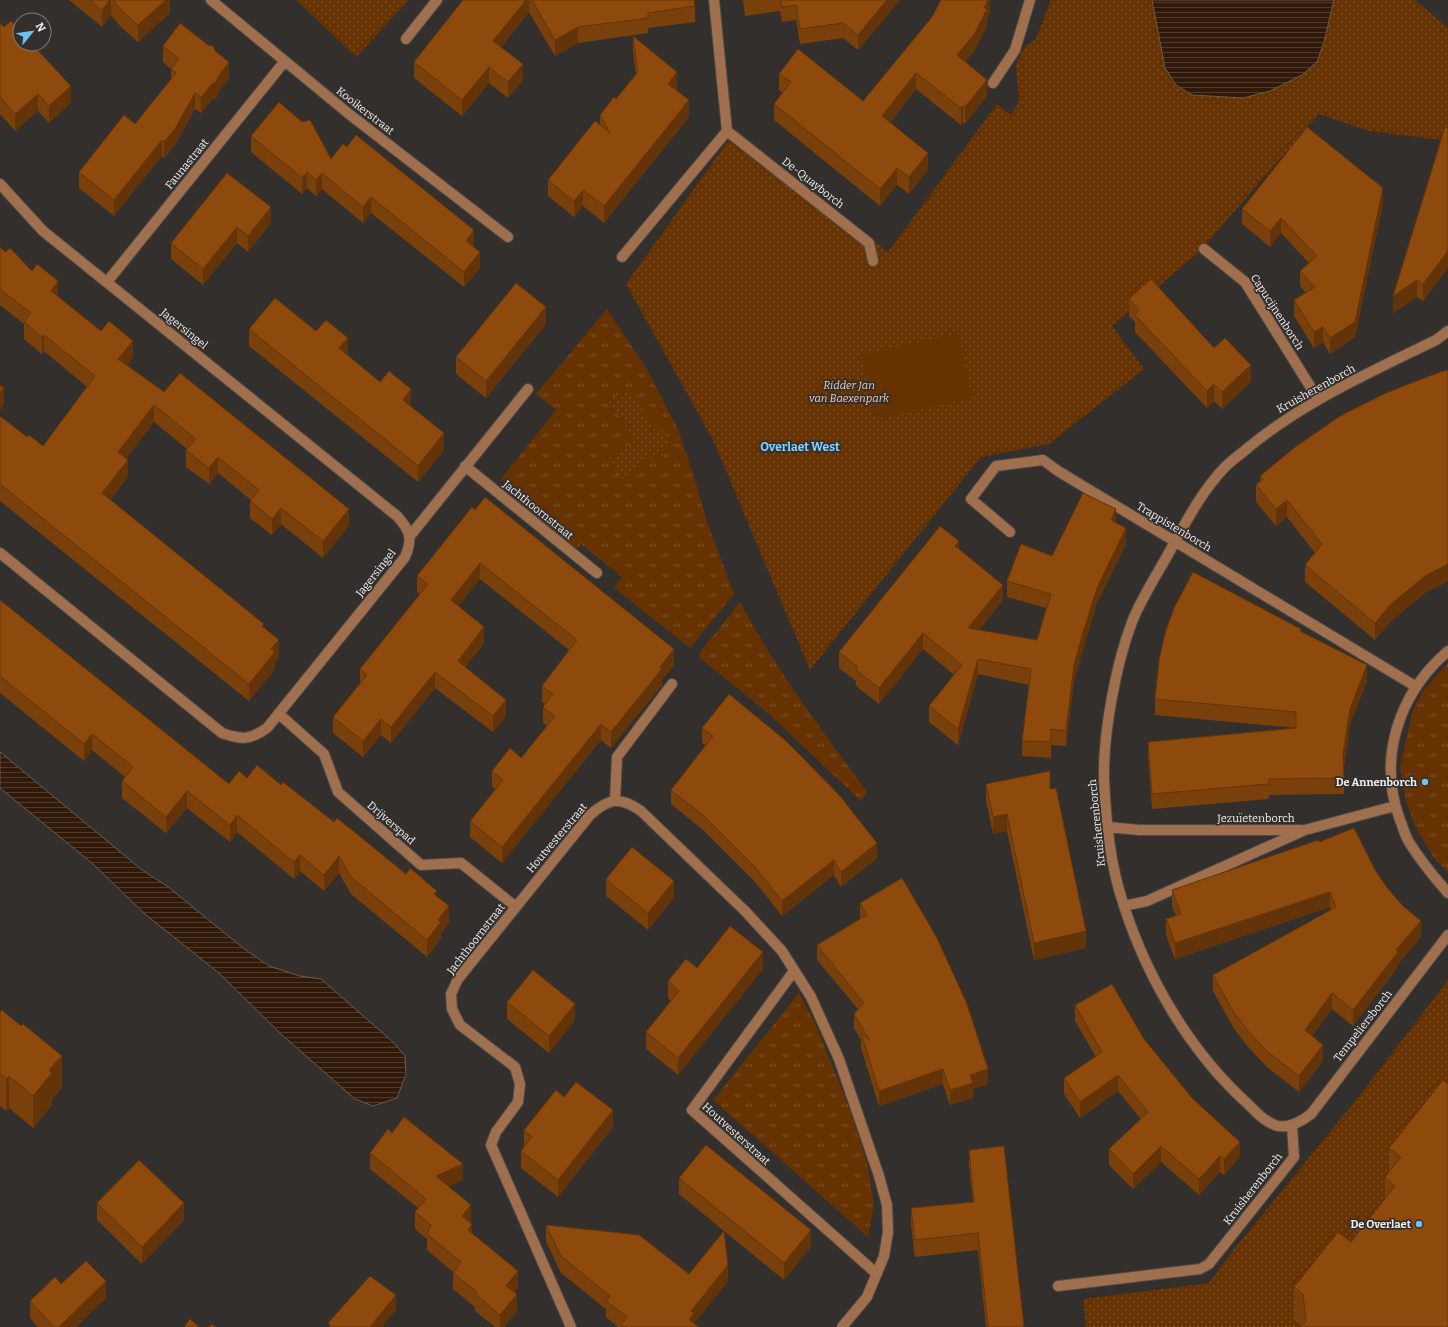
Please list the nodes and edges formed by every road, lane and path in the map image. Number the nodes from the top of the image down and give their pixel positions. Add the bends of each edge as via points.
1 (211, 0) edge
2 (437, 0) edge
3 (714, 0) edge
4 (1030, 0) edge
5 (406, 39) dead end
6 (285, 62) junction
7 (993, 83) dead end
8 (727, 131) junction
9 (0, 184) edge
10 (508, 237) dead end
11 (1204, 249) dead end
12 (622, 257) dead end
13 (873, 261) dead end
14 (107, 282) junction
15 (1448, 331) edge
16 (528, 389) dead end
17 (1318, 399) junction
18 (465, 466) junction
19 (1010, 532) dead end
20 (410, 536) junction
21 (1175, 541) junction
22 (0, 553) edge
23 (596, 573) dead end
24 (1448, 651) edge
25 (672, 684) dead end
26 (1415, 686) junction
27 (279, 714) junction
28 (615, 801) junction
29 (1395, 806) junction
30 (1108, 827) junction
31 (1305, 830) junction
32 (1448, 893) edge
33 (1124, 906) junction
34 (516, 907) junction
35 (1448, 935) edge
36 (794, 971) junction
37 (1292, 1125) junction
38 (877, 1274) junction
39 (1058, 1286) dead end
40 (571, 1327) edge
41 (842, 1327) edge

1 - 6 street, Kooikerstraat
2 - 5 street
3 - 8 street
4 - 7 street via 1015,50
6 - 10 street, Kooikerstraat
6 - 14 street, Faunastraat
8 - 12 street
8 - 13 street, De-Quayborch via 869,243
9 - 14 street, Jagersingel via 43,231
11 - 17 street, Capucijnenborch via 1245,282
14 - 20 street, Jagersingel via 397,516 406,526
15 - 17 street, Kruisherenborch via 1436,340
16 - 18 street
17 - 21 street, Kruisherenborch via 1276,425 1225,467 1194,507
18 - 20 street
18 - 23 street, Jachthoornstraat
19 - 21 street, Trappistenborch via 971,499 996,466 1043,460
20 - 27 street, Jagersingel via 410,547 405,557
21 - 26 street, Trappistenborch
21 - 30 street, Kruisherenborch via 1132,620 1117,669 1108,725 1104,776
22 - 27 street, Jagersingel via 222,733 239,739 256,735 268,728
24 - 26 street
25 - 28 street via 617,757
26 - 29 street via 1398,721 1389,766
27 - 34 street, Drijverspad via 324,754 338,792 421,865 461,863
28 - 34 street, Houtvesterstraat via 601,805 590,815
28 - 36 street via 628,802 642,811 745,911 782,951
29 - 31 street
29 - 32 street via 1408,841
30 - 31 street, Jezuïetenborch via 1139,830
30 - 33 street, Kruisherenborch via 1112,865
31 - 33 street, Jezuïetenborch via 1147,901
33 - 37 street, Kruisherenborch via 1138,944 1167,1003 1203,1055 1235,1093 1265,1120 1278,1126
34 - 40 street, Jachthoornstraat via 458,979 451,994 452,1009 460,1025 515,1067 520,1084 518,1102 496,1132 491,1145
35 - 37 street, Tempeliersborch via 1311,1114
36 - 38 street via 811,997 839,1059 887,1205 888,1232 884,1256
36 - 38 street, Houtvesterstraat via 692,1110
37 - 39 street, Kruisherenborch via 1294,1157 1209,1264 1200,1269
38 - 41 street via 866,1297

